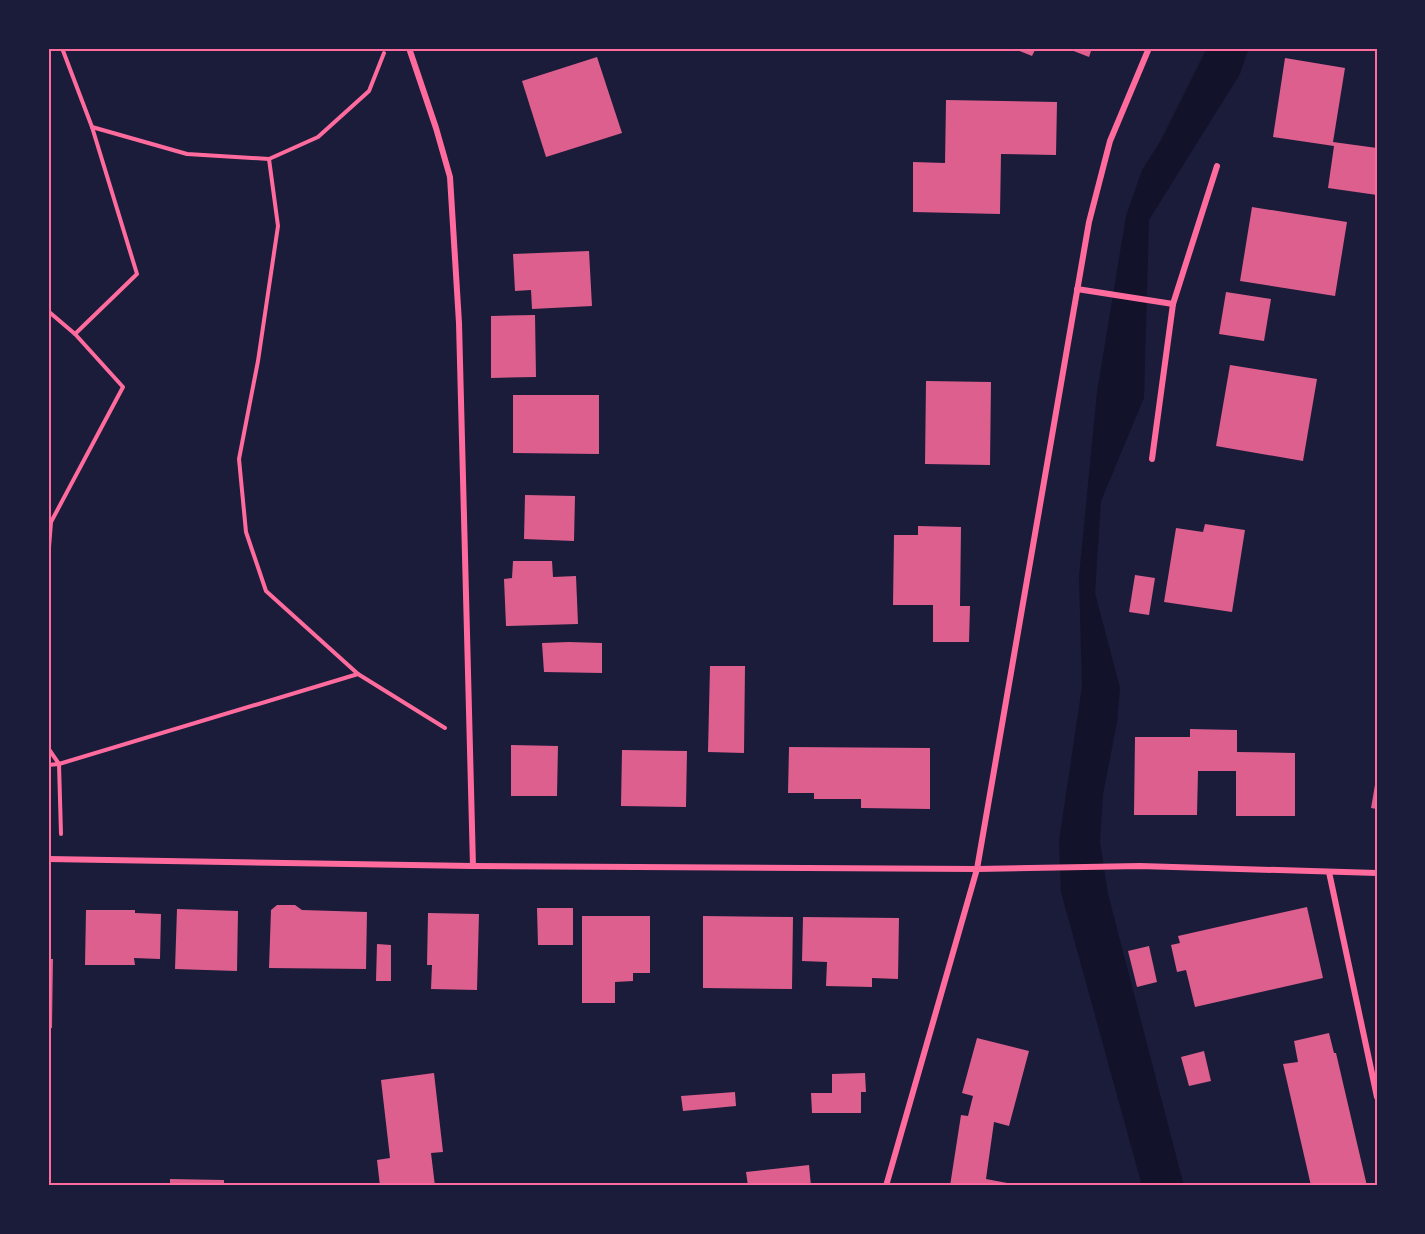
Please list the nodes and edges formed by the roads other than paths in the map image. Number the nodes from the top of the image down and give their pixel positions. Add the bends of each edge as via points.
1 (409, 48) edge
2 (1149, 48) edge
3 (1217, 166) dead end
4 (1077, 289) junction
5 (1173, 304) junction
6 (1152, 459) dead end
7 (48, 859) edge
8 (473, 866) junction
9 (977, 870) junction
10 (1329, 872) junction
11 (1377, 873) edge
12 (1377, 1097) edge
13 (886, 1186) edge

1 - 8 street via 450,177 459,334
2 - 4 street via 1110,141
3 - 5 street
4 - 5 street
4 - 9 street
5 - 6 street
7 - 8 street
8 - 9 street
9 - 10 street via 1140,866
9 - 13 street
10 - 11 street
10 - 12 street

